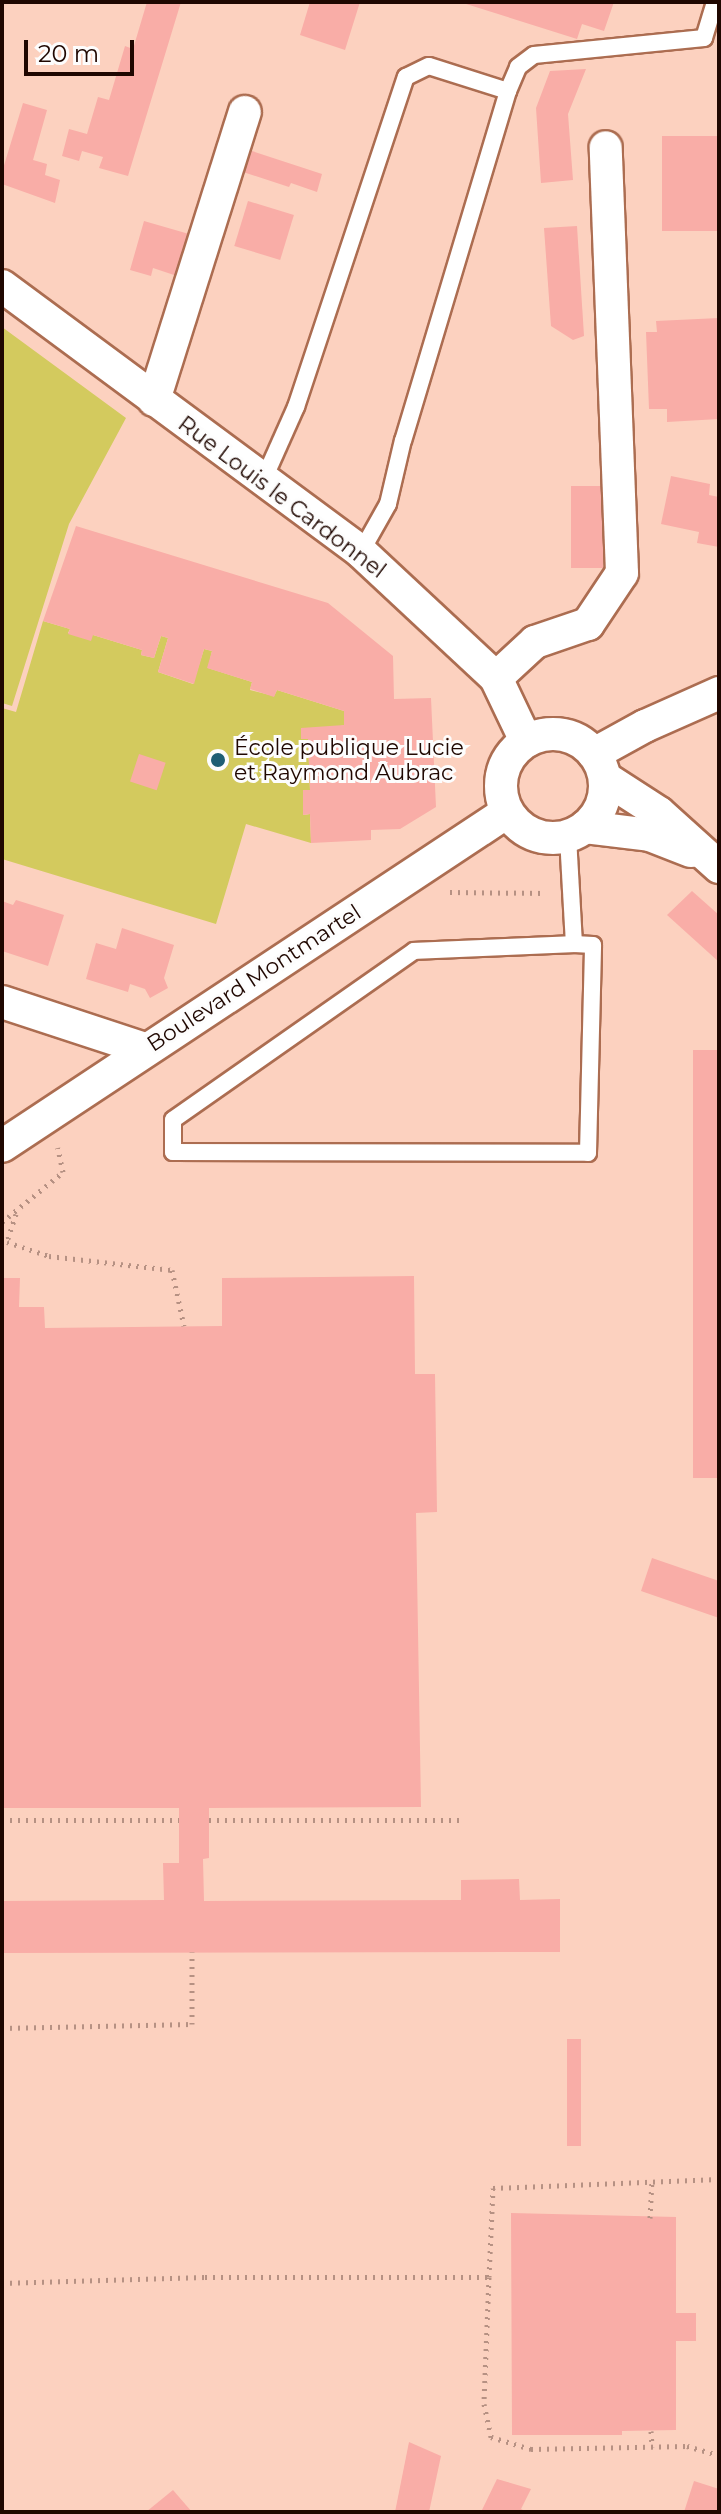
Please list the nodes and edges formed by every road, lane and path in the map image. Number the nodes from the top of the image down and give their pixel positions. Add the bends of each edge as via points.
1 (715, 2) edge
2 (508, 91) junction
3 (245, 112) dead end
4 (606, 147) dead end
5 (2, 286) edge
6 (154, 400) junction
7 (263, 481) junction
8 (361, 552) junction
9 (496, 678) junction
10 (719, 693) edge
11 (526, 741) junction
12 (600, 766) junction
13 (507, 812) junction
14 (577, 832) junction
15 (716, 864) edge
16 (574, 944) junction
17 (2, 1002) edge
18 (145, 1049) junction
19 (56, 1140) dead end
20 (2, 1146) edge
21 (16, 1214) junction
22 (2, 1222) edge
23 (184, 1326) dead end
24 (2, 1820) edge
25 (179, 1820) dead end
26 (209, 1820) dead end
27 (460, 1820) dead end
28 (192, 1952) dead end
29 (2, 2028) edge
30 (719, 2179) edge
31 (652, 2181) junction
32 (650, 2218) dead end
33 (489, 2277) junction
34 (2, 2283) edge
35 (651, 2431) dead end
36 (652, 2447) junction
37 (719, 2455) edge

1 - 2 lane via 704,38 534,55 518,67
2 - 7 lane via 429,66 406,77 296,407
2 - 8 lane via 388,504
3 - 6 street
4 - 9 street via 622,573 588,624 535,642
5 - 6 street, Rue Louis le Cardonnel
6 - 7 street, Rue Louis le Cardonnel
7 - 8 street, Rue Louis le Cardonnel
8 - 9 street, Rue Louis le Cardonnel
9 - 11 street, Rue Louis le Cardonnel
10 - 12 street via 645,726
11 - 12 street via 570,736
11 - 13 street via 503,773
12 - 14 street via 602,805
12 - 15 street
13 - 14 street via 534,835
13 - 18 street, Boulevard Montmartel
14 - 15 street via 650,835
14 - 16 lane
16 - 16 lane via 414,951 173,1120 173,1152 588,1153 593,945
17 - 18 street
18 - 20 street, Boulevard Montmartel
19 - 21 path via 63,1172
21 - 22 path
21 - 23 path via 7,1242 49,1256 172,1270
24 - 25 path
26 - 27 path
28 - 29 path via 192,2024
30 - 31 path
31 - 32 path
31 - 33 path via 493,2188
33 - 34 path
33 - 36 path via 484,2404 491,2437 531,2449
35 - 36 path
36 - 37 path via 687,2446

